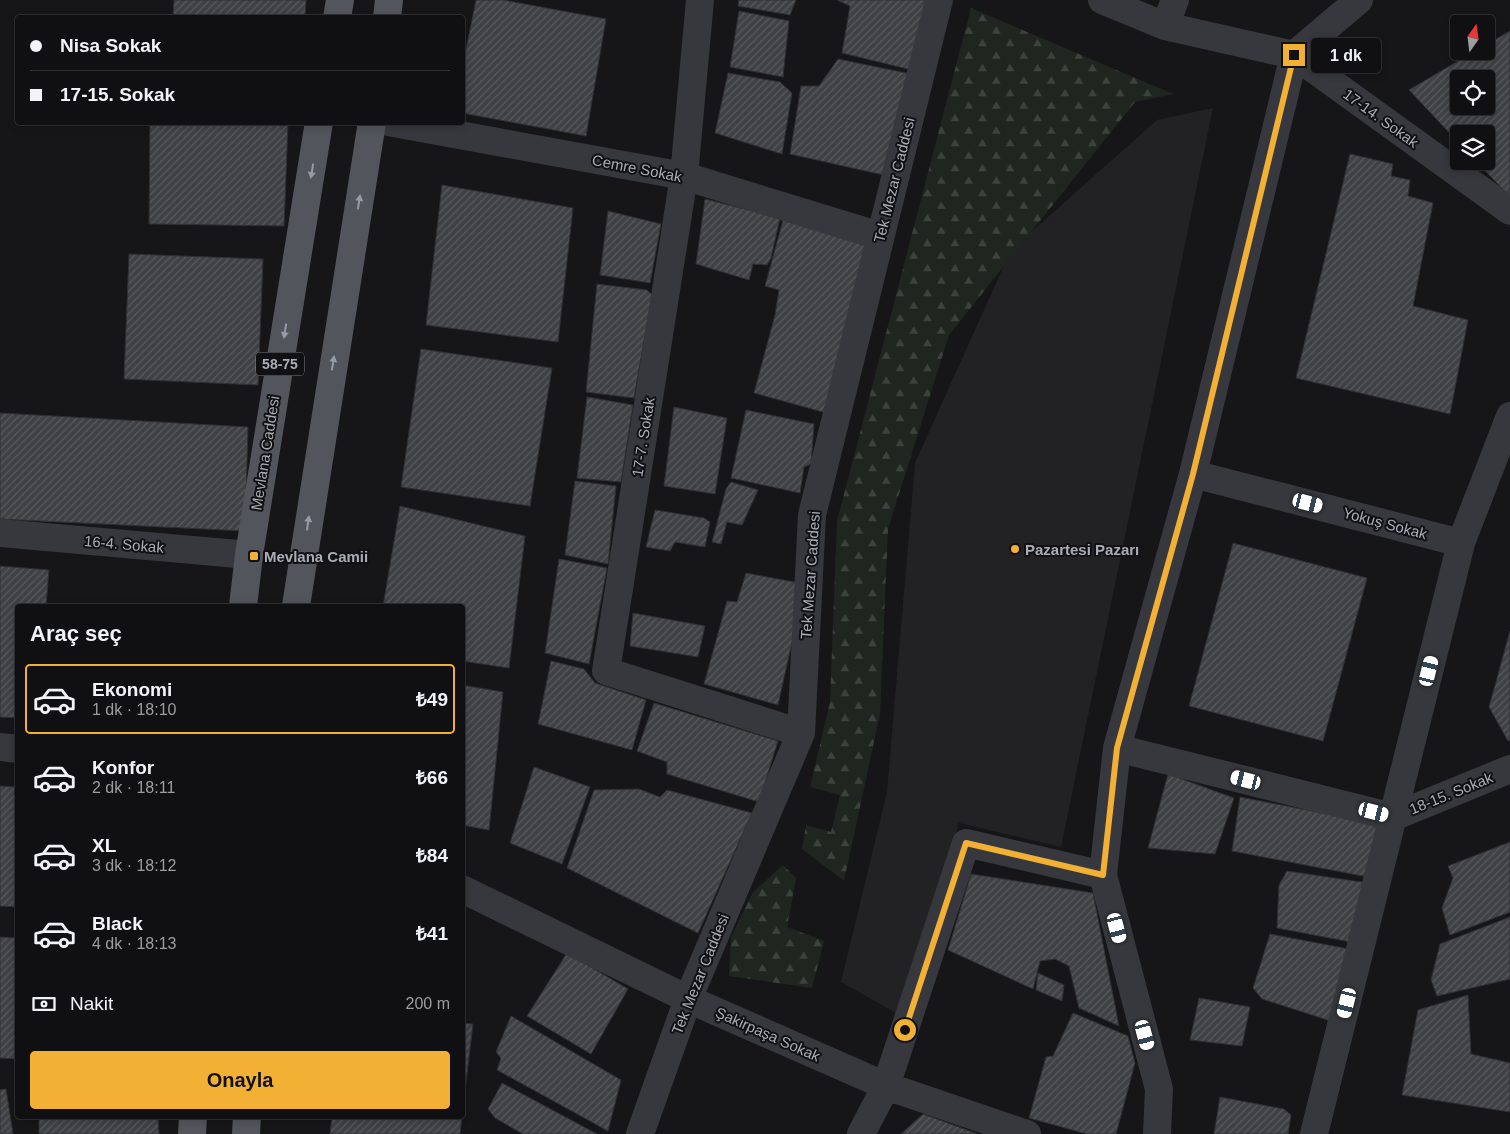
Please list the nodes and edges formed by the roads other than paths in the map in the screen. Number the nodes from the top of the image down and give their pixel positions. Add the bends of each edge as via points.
1 (340, 0) edge
2 (390, 0) edge
3 (700, 0) edge
4 (939, 0) edge
5 (1102, 0) edge
6 (1175, 0) edge
7 (1359, 0) edge
8 (338, 15) edge
9 (388, 15) edge
10 (1165, 26) junction
11 (1294, 55) junction
12 (320, 125) edge
13 (372, 125) edge
14 (404, 125) edge
15 (684, 176) junction
16 (1510, 211) edge
17 (880, 236) junction
18 (1510, 416) edge
19 (1193, 474) junction
20 (0, 533) edge
21 (1461, 543) junction
22 (249, 555) junction
23 (242, 604) edge
24 (296, 604) edge
25 (801, 734) junction
26 (0, 747) edge
27 (1117, 748) junction
28 (15, 749) edge
29 (1510, 769) edge
30 (1393, 817) junction
31 (1103, 875) junction
32 (465, 890) edge
33 (688, 999) junction
34 (886, 1086) junction
35 (193, 1119) edge
36 (247, 1119) edge
37 (192, 1134) edge
38 (246, 1134) edge
39 (640, 1134) edge
40 (861, 1134) edge
41 (1027, 1134) edge
42 (1156, 1134) edge
43 (1314, 1134) edge

1 - 8 main road
2 - 9 main road
3 - 15 street, 17-7. Sokak
4 - 17 street, Tek Mezar Caddesi
5 - 10 street, 17-14. Sokak
6 - 10 street
7 - 11 street
10 - 11 street, 17-14. Sokak
11 - 16 street, 17-14. Sokak
11 - 19 street
12 -> 22 main road, Mevlana Caddesi / 58-75
24 -> 13 main road
14 - 15 street, Cemre Sokak
15 - 17 street, Cemre Sokak
15 - 25 street, 17-7. Sokak via 606,671
17 - 25 street, Tek Mezar Caddesi via 812,515
18 - 21 street
19 - 21 street, Yokuş Sokak
19 - 27 street
20 - 22 street, 16-4. Sokak
21 - 30 street
22 - 23 main road, Mevlana Caddesi / 58-75
25 - 33 street, Tek Mezar Caddesi
26 - 28 street
27 - 30 street
27 - 31 street
29 - 30 street, 18-15. Sokak
30 - 43 street
31 - 34 street via 966,843
31 - 42 street via 1159,1089
32 - 33 street, Şakirpaşa Sokak
33 - 34 street, Şakirpaşa Sokak
33 - 39 street, Tek Mezar Caddesi
34 - 40 street
34 - 41 street, Şakirpaşa Sokak
35 - 37 main road
36 - 38 main road

